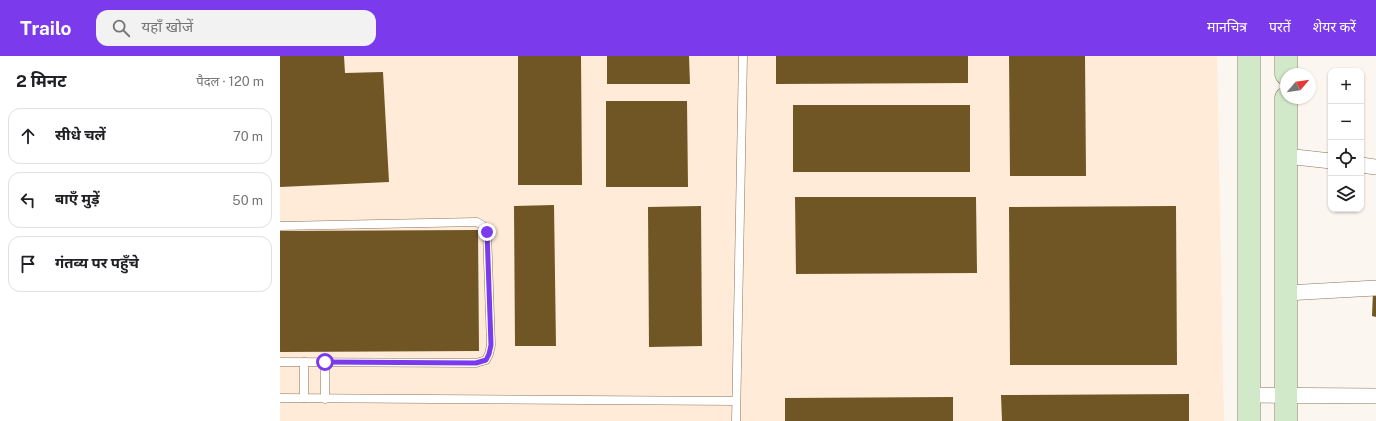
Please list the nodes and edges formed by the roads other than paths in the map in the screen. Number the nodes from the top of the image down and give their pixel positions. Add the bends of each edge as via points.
1 (744, 56) edge
2 (1249, 56) edge
3 (1286, 56) edge
4 (1286, 68) edge
5 (1286, 104) edge
6 (1286, 156) junction
7 (1328, 161) edge
8 (1364, 165) edge
9 (1376, 167) edge
10 (280, 226) edge
11 (1376, 288) edge
12 (1286, 293) junction
13 (280, 362) edge
14 (304, 362) junction
15 (325, 362) junction
16 (1250, 395) junction
17 (1286, 396) junction
18 (1376, 396) edge
19 (280, 398) edge
20 (304, 398) junction
21 (325, 398) junction
22 (736, 401) junction
23 (736, 421) edge
24 (1249, 421) edge
25 (1286, 421) edge

1 - 22 lane
2 - 16 street
3 - 4 street
5 - 6 street
6 - 7 street
6 - 12 street
8 - 9 street
10 - 15 lane via 477,222 485,227 487,232 491,345 486,360 476,363
11 - 12 street
12 - 17 street
13 - 14 lane
14 - 15 lane
14 - 20 lane
15 - 21 lane
16 - 17 street
16 - 24 street
17 - 18 street
17 - 25 street
19 - 20 lane
20 - 21 lane
21 - 22 lane
22 - 23 lane

